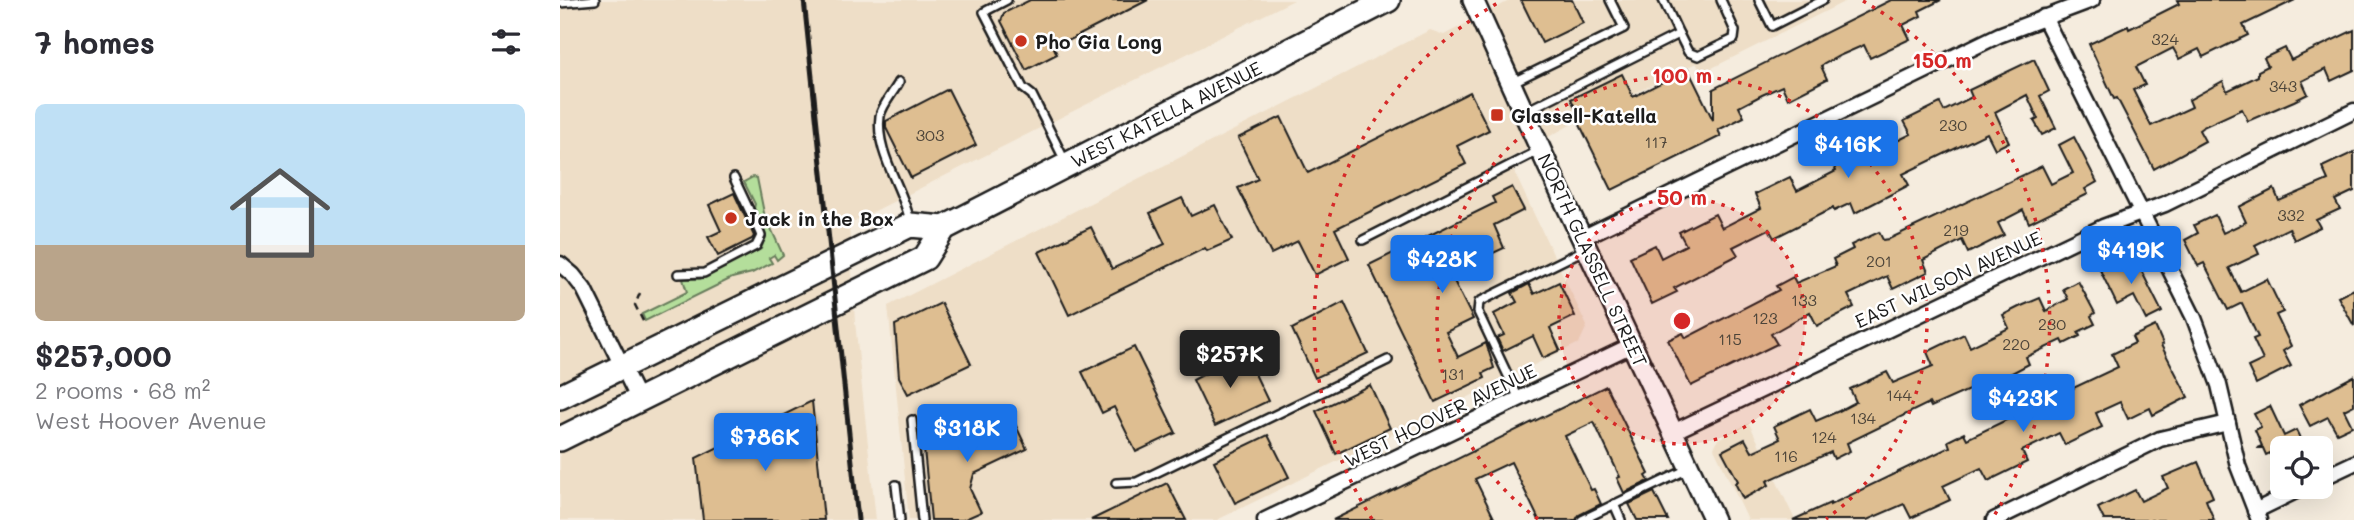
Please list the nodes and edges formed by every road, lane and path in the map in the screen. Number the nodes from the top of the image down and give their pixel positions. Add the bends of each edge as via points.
1 (594, 0) edge
2 (1007, 0) edge
3 (1388, 0) edge
4 (1473, 0) edge
5 (1610, 0) edge
6 (1663, 0) edge
7 (1721, 0) edge
8 (1759, 0) edge
9 (1823, 0) edge
10 (2092, 0) edge
11 (560, 3) edge
12 (2044, 17) junction
13 (1679, 34) junction
14 (899, 82) dead end
15 (1511, 83) junction
16 (2354, 111) edge
17 (1524, 112) junction
18 (1541, 150) junction
19 (1067, 165) junction
20 (734, 178) dead end
21 (2140, 213) junction
22 (910, 225) junction
23 (944, 228) junction
24 (1363, 240) dead end
25 (1584, 243) junction
26 (560, 264) edge
27 (678, 274) dead end
28 (640, 293) dead end
29 (645, 325) dead end
30 (1632, 345) junction
31 (1388, 360) dead end
32 (622, 366) junction
33 (560, 397) edge
34 (1519, 398) junction
35 (639, 400) junction
36 (912, 420) dead end
37 (2228, 423) junction
38 (1673, 432) junction
39 (560, 439) edge
40 (2354, 463) edge
41 (1690, 468) junction
42 (2333, 474) edge
43 (1116, 483) dead end
44 (896, 485) dead end
45 (2285, 499) edge
46 (1614, 504) junction
47 (2257, 516) edge
48 (900, 520) edge
49 (922, 520) edge
50 (1265, 520) edge
51 (1582, 520) edge
52 (1621, 520) edge
53 (1714, 520) edge
54 (1994, 520) edge

1 - 11 lane
2 - 19 lane via 984,12
3 - 19 main road, WEST KATELLA AVENUE
4 - 15 main road, NORTH GLASSELL STREET
5 - 15 lane via 1624,28
6 - 13 lane
7 - 13 lane via 1734,38 1698,56 1688,52
8 - 9 lane via 1772,26
10 - 12 street
12 - 21 street
12 - 25 street via 1998,35
13 - 17 lane
14 - 22 lane via 880,114 883,154 906,203
15 - 17 main road, NORTH GLASSELL STREET
16 - 21 street, EAST WILSON AVENUE
17 - 18 main road, NORTH GLASSELL STREET
18 - 24 lane
18 - 25 main road, NORTH GLASSELL STREET
19 - 23 main road, WEST KATELLA AVENUE
20 - 27 lane via 761,236 757,246 704,273
21 - 37 street via 2194,318
21 - 38 street, EAST WILSON AVENUE
22 - 23 main road
22 - 32 main road
23 - 35 main road via 925,258
25 - 30 main road, NORTH GLASSELL STREET
25 - 34 lane via 1479,302 1478,312
26 - 32 street via 584,289
28 - 29 path via 635,305
30 - 34 street, WEST HOOVER AVENUE
30 - 38 main road, NORTH GLASSELL STREET
31 - 43 lane via 1137,482
32 - 33 main road
32 - 35 street
34 - 50 street, WEST HOOVER AVENUE
35 - 39 main road
36 - 49 lane
37 - 47 street
37 - 54 street via 2160,439
38 - 41 main road, NORTH GLASSELL STREET
40 - 42 street
41 - 46 lane
41 - 53 main road, NORTH GLASSELL STREET
44 - 48 lane
45 - 47 street
46 - 51 lane
46 - 52 lane

